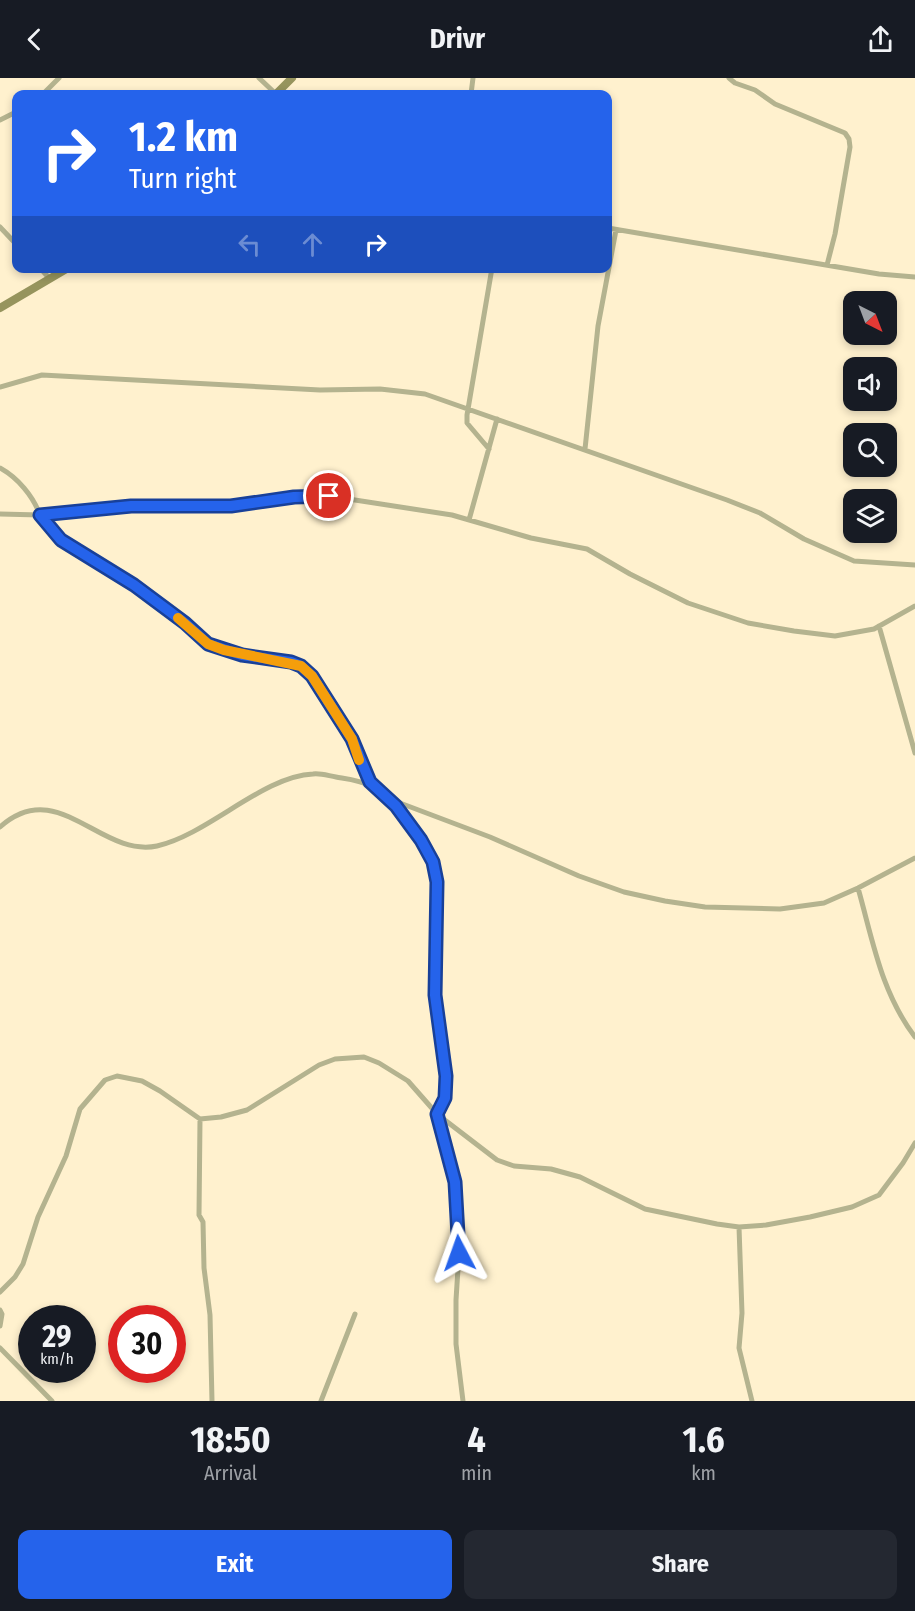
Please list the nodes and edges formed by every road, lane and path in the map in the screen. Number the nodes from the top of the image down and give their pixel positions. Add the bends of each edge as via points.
1 (59, 78) edge
2 (259, 78) edge
3 (292, 78) edge
4 (729, 78) edge
5 (47, 90) edge
6 (272, 90) edge
7 (280, 90) edge
8 (0, 227) edge
9 (612, 229) edge
10 (616, 230) junction
11 (12, 240) edge
12 (612, 252) edge
13 (827, 265) junction
14 (45, 273) edge
15 (60, 273) edge
16 (491, 273) edge
17 (608, 273) edge
18 (915, 277) edge
19 (50, 279) junction
20 (0, 308) edge
21 (0, 387) edge
22 (468, 408) junction
23 (497, 419) junction
24 (489, 449) junction
25 (585, 449) junction
26 (0, 468) edge
27 (0, 514) edge
28 (40, 515) junction
29 (470, 520) junction
30 (915, 565) edge
31 (915, 606) edge
32 (879, 626) junction
33 (915, 753) edge
34 (380, 792) junction
35 (387, 798) junction
36 (0, 827) edge
37 (915, 858) edge
38 (858, 888) junction
39 (915, 1037) edge
40 (437, 1114) junction
41 (200, 1119) junction
42 (915, 1143) edge
43 (739, 1227) junction
44 (0, 1292) edge
45 (0, 1310) edge
46 (355, 1314) dead end
47 (0, 1326) edge
48 (0, 1348) edge
49 (52, 1401) edge
50 (212, 1401) edge
51 (321, 1401) edge
52 (463, 1401) edge
53 (752, 1401) edge

1 - 5 street
2 - 6 street
3 - 7 main road
4 - 13 street via 775,104 845,133 849,139
8 - 11 street
9 - 10 street
10 - 12 street
10 - 13 street
13 - 18 street
14 - 19 street
15 - 19 main road
16 - 22 street
17 - 25 street via 597,333
19 - 20 main road
21 - 22 street via 42,375 320,390 380,389 425,394
22 - 23 street
22 - 24 street via 467,423
23 - 24 street
23 - 25 street
24 - 29 street
25 - 30 street via 749,508 854,561
26 - 28 street via 20,484
27 - 28 street
28 - 29 street via 131,506 231,506 329,496
28 - 34 street via 61,540 134,585 208,644 301,666 312,676 348,732 370,782
29 - 32 street via 587,549 688,603 748,622 835,636
31 - 32 street
32 - 33 street
34 - 35 street
34 - 36 street via 354,779 314,773 300,776 281,782 169,843 150,847 112,839 76,818 50,810 22,812
35 - 38 street via 579,876 665,901 705,907 780,909 824,903
35 - 40 street via 421,840 433,862 437,882 435,995 446,1076 445,1098
37 - 38 street
38 - 39 street via 886,988
40 - 41 street via 408,1081 380,1063 352,1057 319,1065 247,1110
40 - 43 street via 497,1160 579,1177 645,1209
40 - 52 street via 455,1182 459,1253 456,1344
41 - 44 street via 142,1081 117,1076 105,1080 80,1109 66,1156 38,1216 23,1264
41 - 50 street via 199,1215 203,1222 210,1315
42 - 43 street via 879,1195 852,1207 810,1217
43 - 53 street via 739,1348
45 - 47 street
46 - 51 street
48 - 49 street

